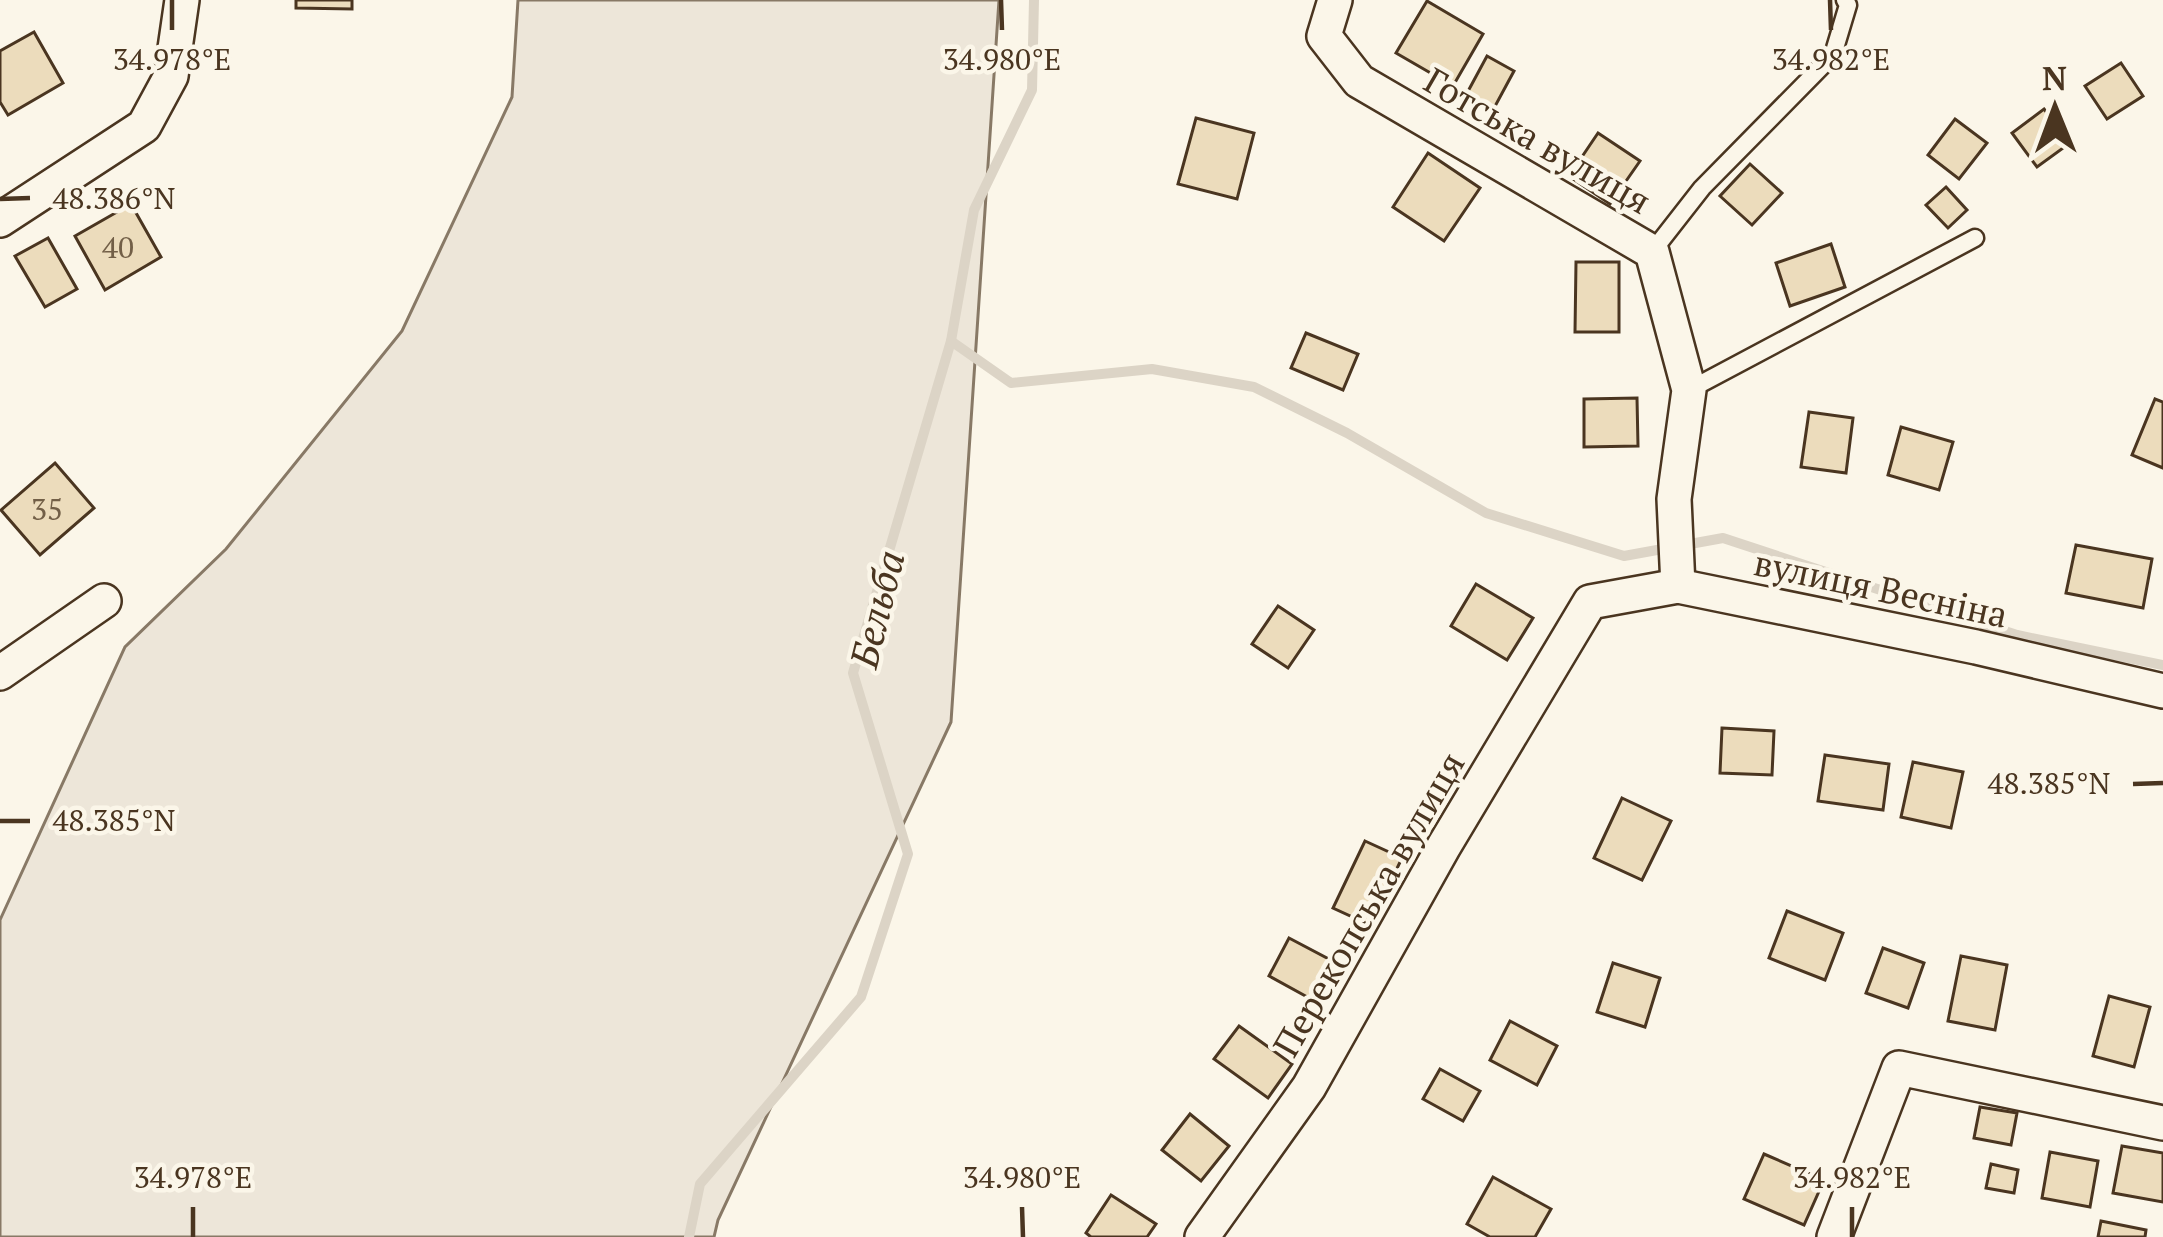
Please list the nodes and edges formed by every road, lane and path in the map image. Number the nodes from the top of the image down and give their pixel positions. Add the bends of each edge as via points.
1 (182, 0) edge
2 (1335, 0) edge
3 (1845, 0) edge
4 (0, 220) edge
5 (1975, 238) dead end
6 (1652, 252) junction
7 (1689, 389) junction
8 (1676, 572) junction
9 (104, 601) dead end
10 (1590, 602) joint
11 (0, 673) edge
12 (2159, 690) edge
13 (2163, 1124) edge
14 (1202, 1237) edge
15 (1834, 1237) edge

1 - 4 street via 171,76 144,126
2 - 6 street, Готська вулиця via 1324,36 1359,81
3 - 6 lane via 1833,55 1702,188
5 - 7 lane
6 - 7 street, Готська вулиця
7 - 8 street, Готська вулиця via 1674,499
8 - 10 street, вулиця Весніна
8 - 12 street, вулиця Весніна
9 - 11 street
10 - 14 street, Перекопська вулиця via 1309,1087
13 - 15 street via 1899,1068

